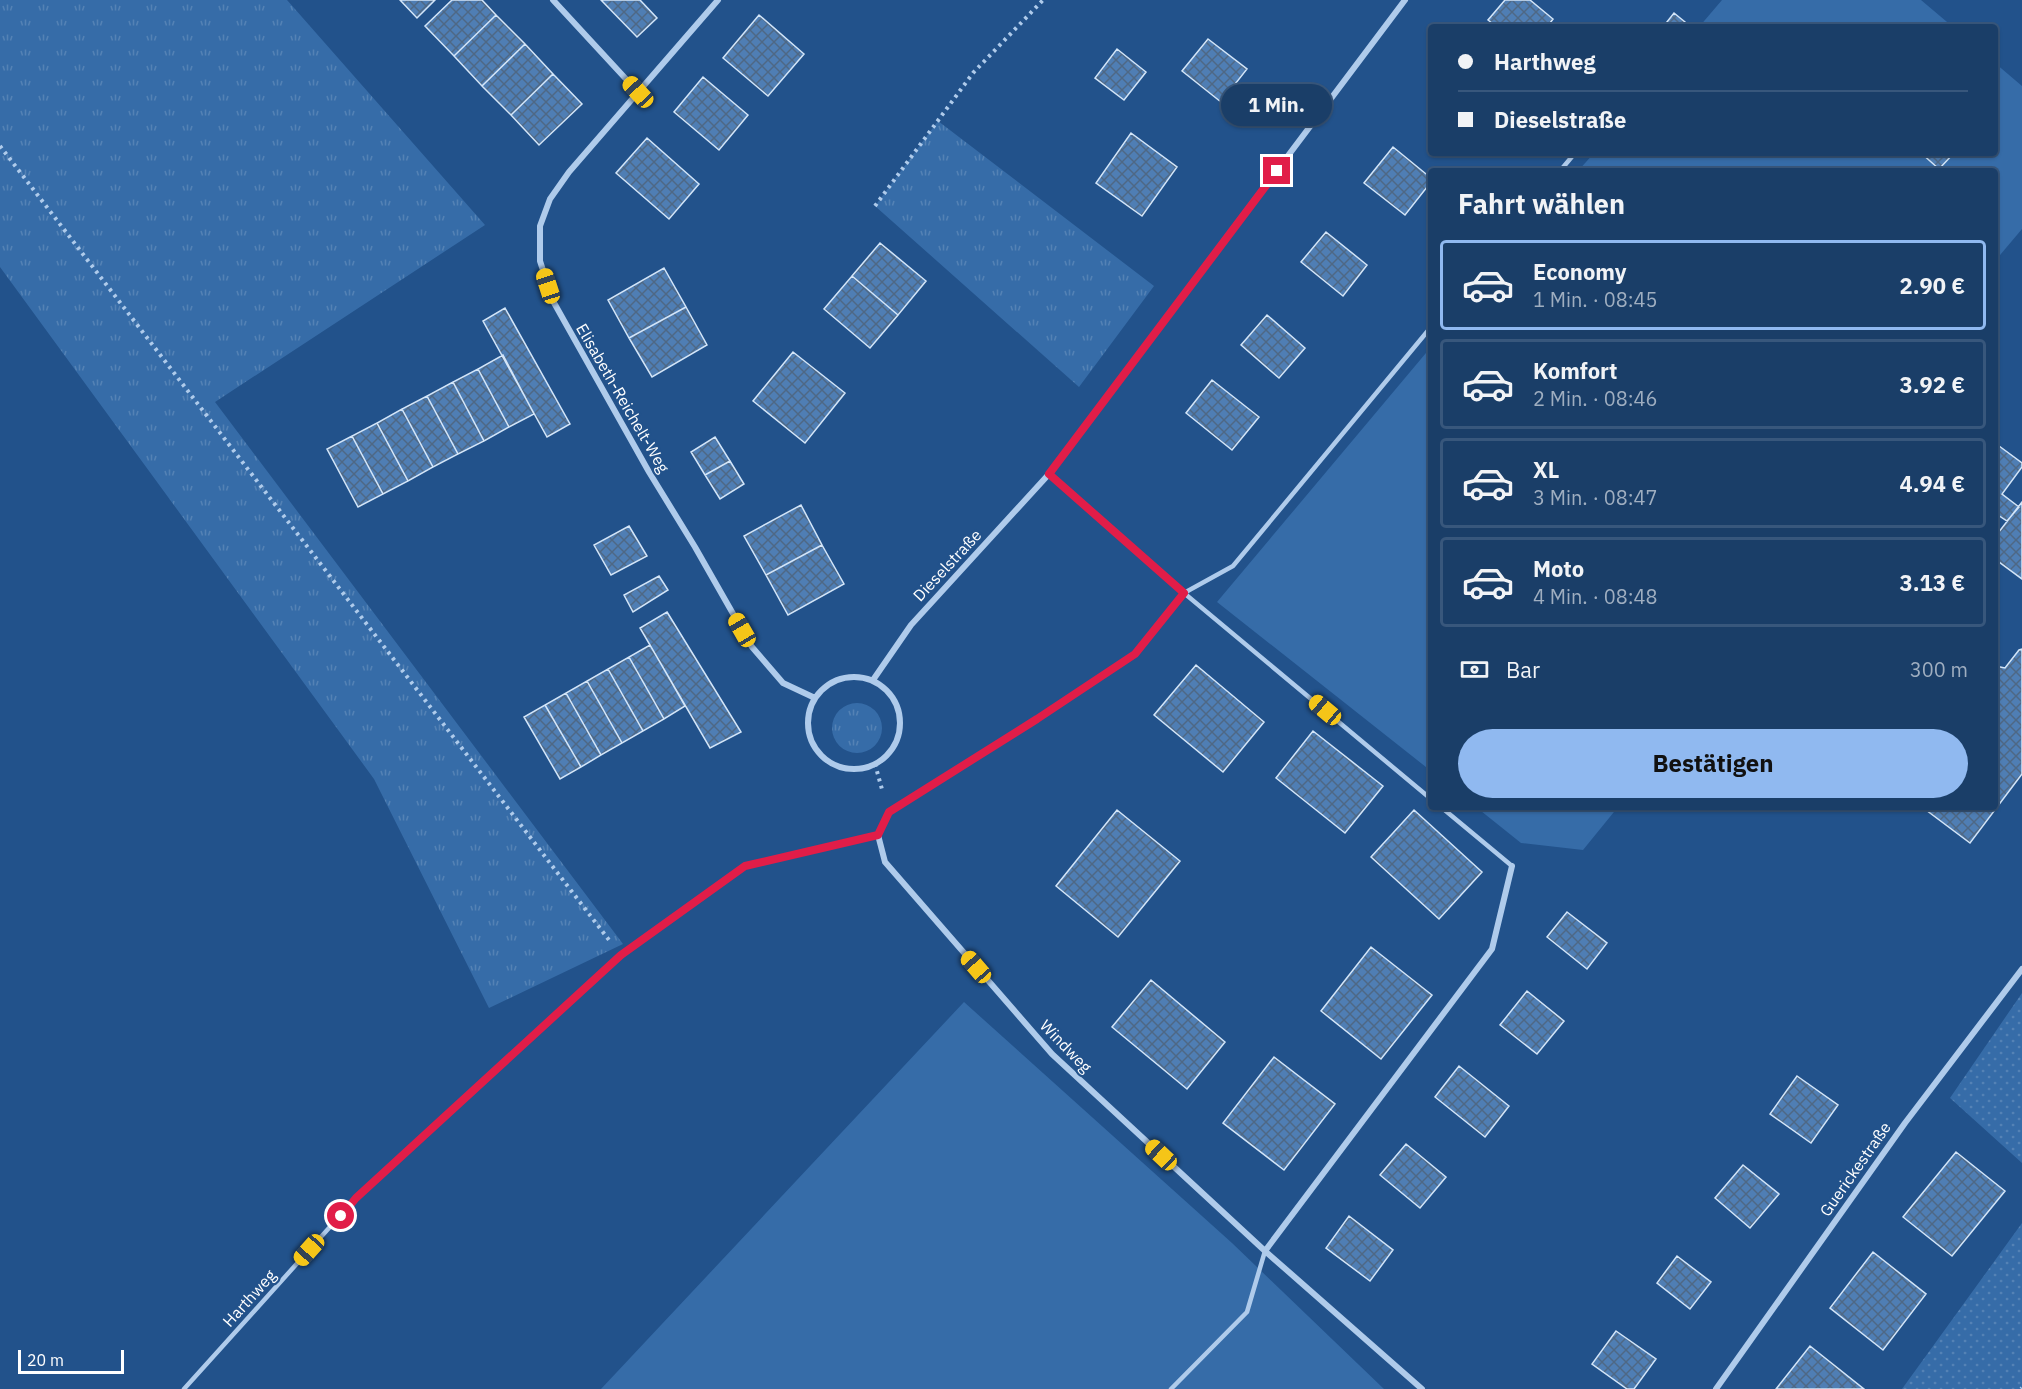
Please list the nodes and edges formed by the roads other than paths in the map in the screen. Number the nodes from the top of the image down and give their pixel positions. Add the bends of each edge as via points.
1 (553, 0) edge
2 (718, 0) edge
3 (1405, 0) edge
4 (638, 92) junction
5 (1572, 156) edge
6 (1562, 168) edge
7 (1428, 331) edge
8 (1049, 474) junction
9 (1184, 593) junction
10 (873, 680) junction
11 (815, 698) junction
12 (1428, 796) edge
13 (1445, 810) edge
14 (878, 835) junction
15 (1512, 866) joint
16 (2022, 969) edge
17 (1265, 1251) junction
18 (184, 1389) edge
19 (1171, 1389) edge
20 (1422, 1389) edge
21 (1716, 1389) edge

1 - 4 street
2 - 4 street, Elisabeth-Reichelt-Weg
3 - 8 street, Dieselstraße
4 - 11 street, Elisabeth-Reichelt-Weg via 550,199 540,226 540,261 553,301 752,647 783,683
5 - 6 lane
7 - 9 lane via 1233,566
8 - 9 street
8 - 10 street, Dieselstraße via 911,625
9 - 12 lane
9 - 14 street via 1135,654 889,812
10 - 11 street via 847,677 829,684
10 - 11 street via 895,700 900,729 887,756 861,769 846,769 820,755 808,727
13 - 15 lane
14 - 17 street, Windweg via 885,862 1052,1054
14 - 18 lane, Harthweg via 745,866 621,955 356,1198
15 - 17 street via 1492,949
16 - 21 street, Guerickestraße via 1905,1122
17 - 19 lane via 1247,1312
17 - 20 street, Windweg

